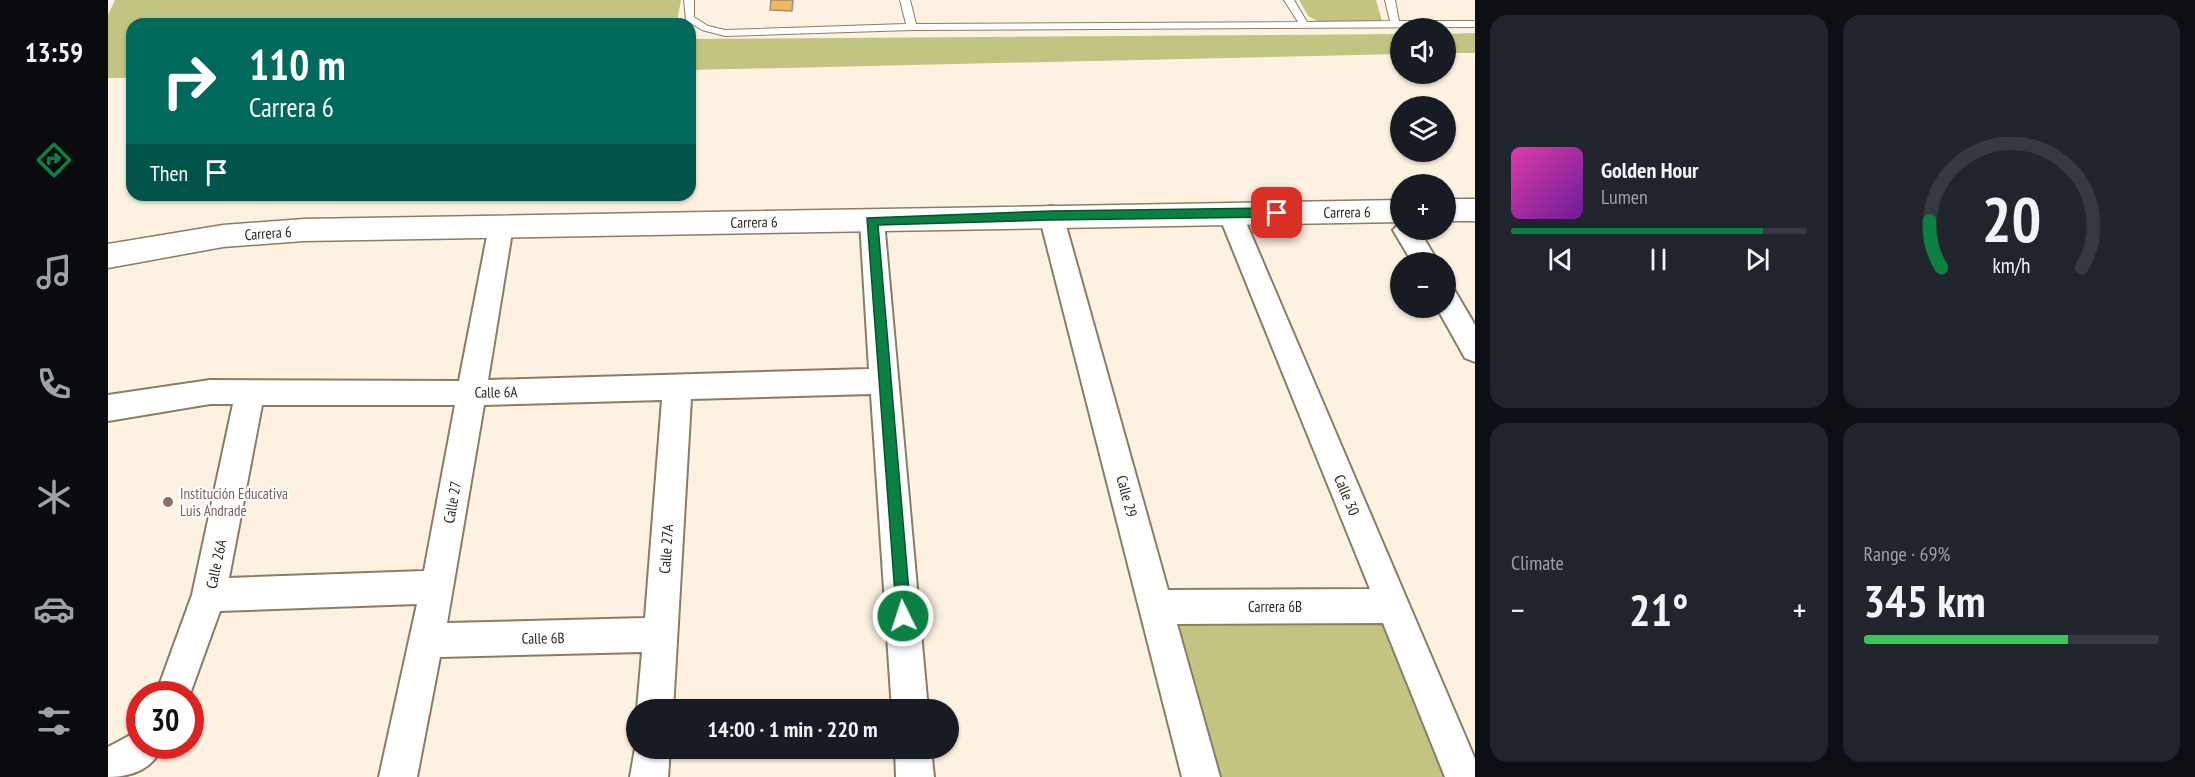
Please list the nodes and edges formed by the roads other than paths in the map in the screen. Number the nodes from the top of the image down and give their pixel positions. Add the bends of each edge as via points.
1 (689, 0) edge
2 (905, 0) edge
3 (1289, 0) edge
4 (1390, 0) edge
5 (689, 18) edge
6 (1394, 18) edge
7 (1390, 24) edge
8 (1456, 24) edge
9 (1475, 24) edge
10 (696, 25) edge
11 (1305, 26) junction
12 (912, 27) junction
13 (1456, 210) edge
14 (1475, 210) edge
15 (1230, 213) junction
16 (1051, 215) junction
17 (1390, 218) edge
18 (872, 221) junction
19 (501, 226) junction
20 (108, 256) edge
21 (1456, 317) edge
22 (1475, 350) edge
23 (886, 381) junction
24 (677, 389) junction
25 (471, 393) junction
26 (250, 394) junction
27 (108, 408) edge
28 (437, 587) junction
29 (209, 595) junction
30 (1157, 606) junction
31 (1393, 606) junction
32 (661, 635) junction
33 (425, 640) junction
34 (178, 681) edge
35 (656, 699) edge
36 (909, 699) edge
37 (126, 758) edge
38 (651, 759) edge
39 (914, 759) edge
40 (108, 767) edge
41 (398, 777) edge
42 (649, 777) edge
43 (915, 777) edge
44 (1201, 777) edge
45 (1464, 777) edge

1 - 5 lane
2 - 12 lane
3 - 11 lane
4 - 6 lane
7 - 11 lane
8 - 9 lane
10 - 12 lane via 725,33
11 - 12 lane
13 - 14 street
15 - 16 street, Carrera 6
15 - 17 street, Carrera 6
15 - 31 street, Calle 30
16 - 18 street, Carrera 6
16 - 30 street, Calle 29
18 - 19 street, Carrera 6
18 - 23 street
19 - 20 street, Carrera 6 via 235,235
19 - 25 street, Calle 27
21 - 22 street
23 - 24 street, Calle 6A
23 - 36 street
24 - 25 street, Calle 6A
24 - 32 street, Calle 27A
25 - 26 street, Calle 6A
25 - 28 street, Calle 27
26 - 27 street, Calle 6A via 210,392
26 - 29 street, Calle 26A
28 - 29 street
28 - 33 street, Calle 27
29 - 34 street, Calle 26A
30 - 31 street, Carrera 6B
30 - 44 street, Calle 29
31 - 45 street, Calle 30
32 - 33 street, Calle 6B
32 - 35 street, Calle 27A
33 - 41 street, Calle 27
37 - 40 street
38 - 42 street
39 - 43 street

